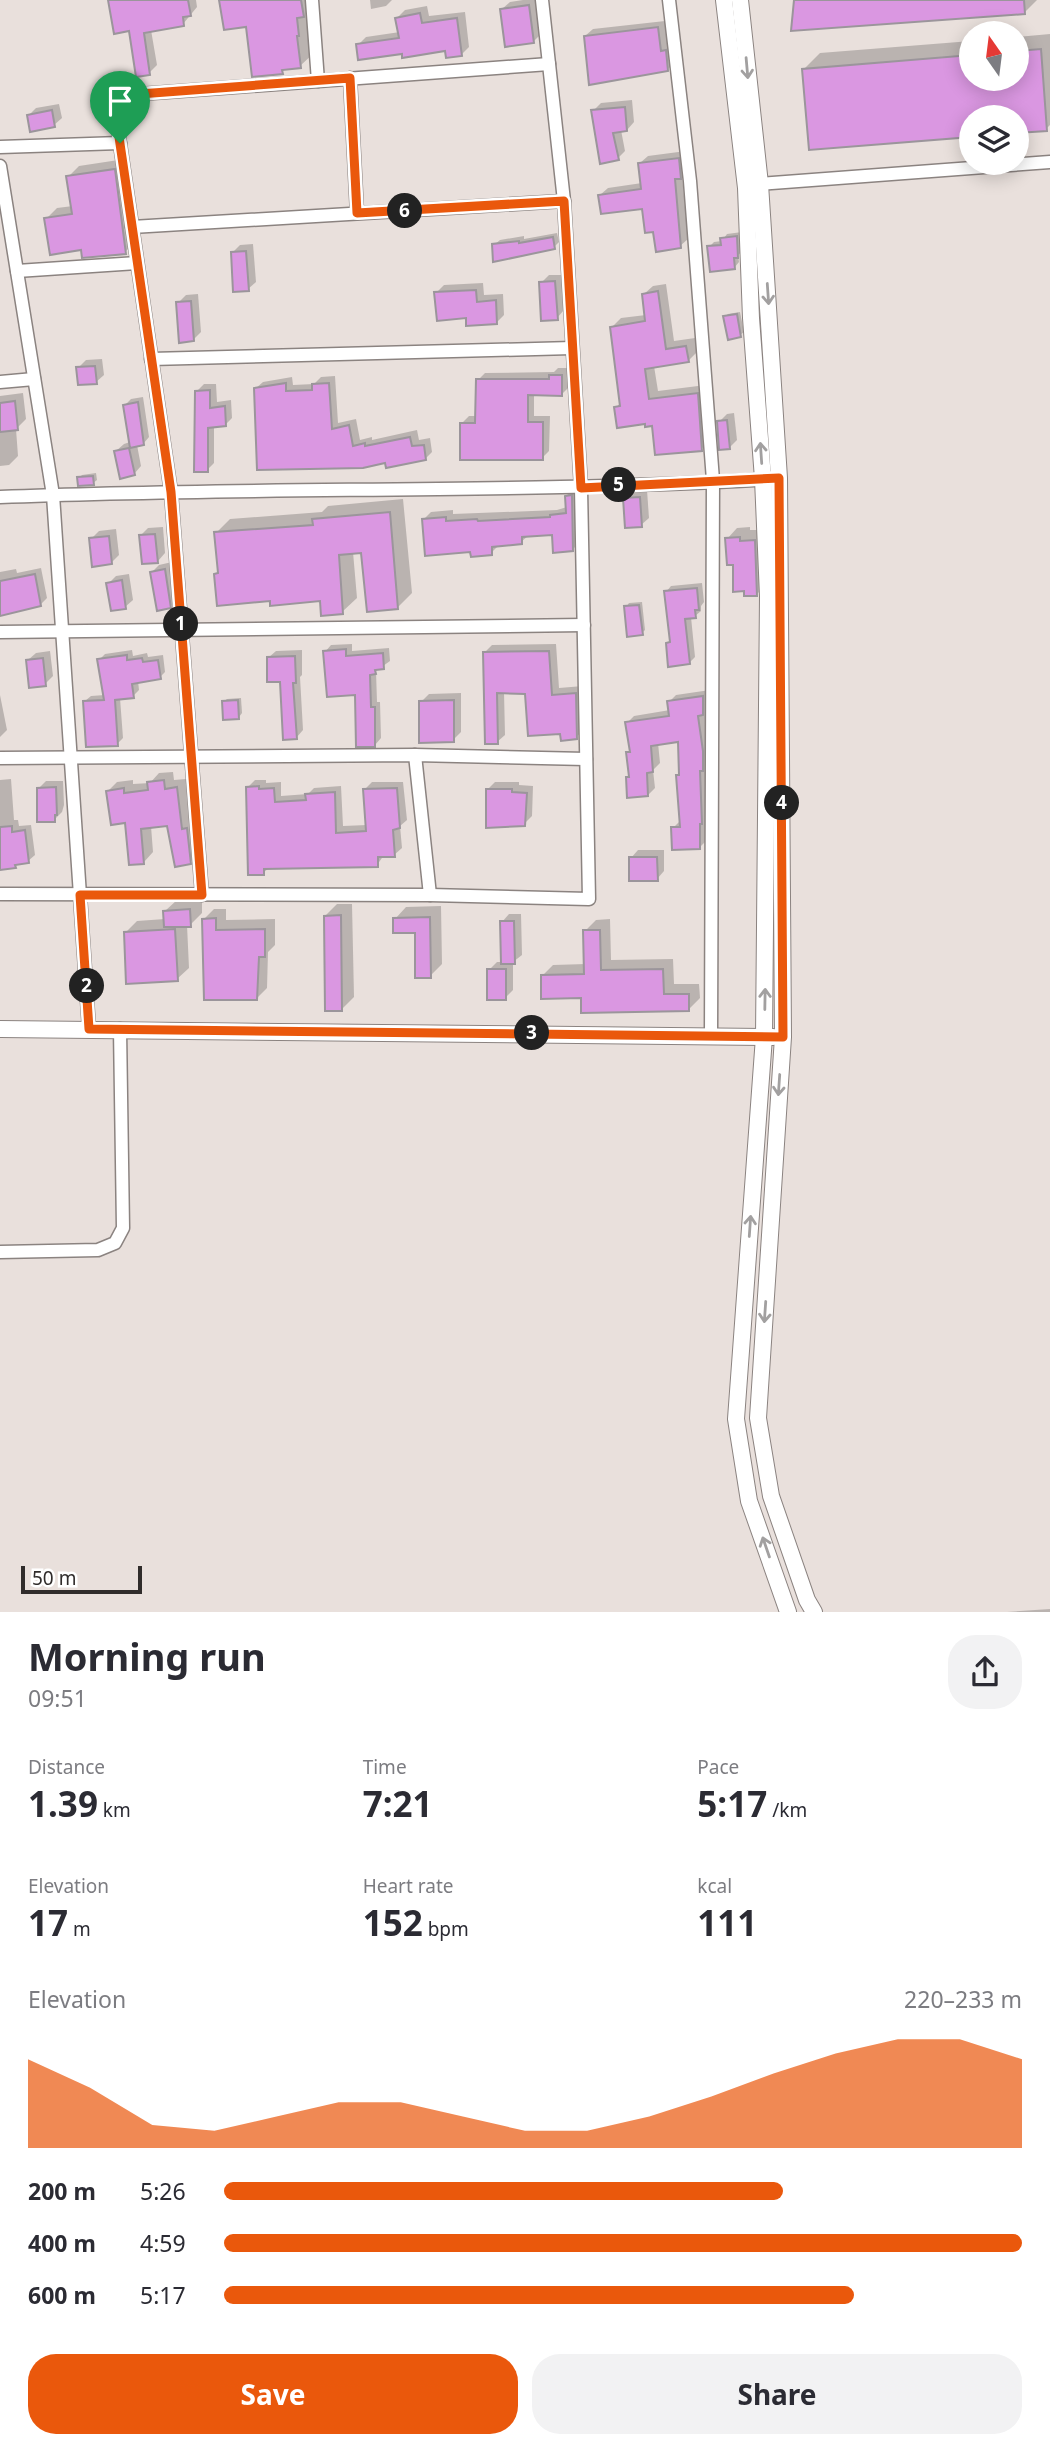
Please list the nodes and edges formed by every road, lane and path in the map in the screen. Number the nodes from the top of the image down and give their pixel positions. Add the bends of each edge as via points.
1 (312, 0) edge
2 (542, 0) edge
3 (669, 0) edge
4 (724, 0) edge
5 (740, 0) edge
6 (549, 64) junction
7 (350, 78) junction
8 (318, 80) junction
9 (120, 143) junction
10 (0, 147) edge
11 (1050, 162) edge
12 (0, 166) edge
13 (760, 184) junction
14 (564, 201) junction
15 (357, 213) junction
16 (132, 227) junction
17 (15, 257) junction
18 (0, 258) edge
19 (137, 263) junction
20 (17, 271) junction
21 (572, 348) junction
22 (151, 359) junction
23 (34, 379) junction
24 (0, 382) edge
25 (771, 479) junction
26 (713, 480) junction
27 (581, 488) junction
28 (171, 492) junction
29 (53, 495) junction
30 (0, 497) edge
31 (583, 625) junction
32 (181, 628) junction
33 (62, 630) junction
34 (0, 632) edge
35 (415, 755) junction
36 (191, 757) junction
37 (0, 758) edge
38 (71, 758) junction
39 (586, 759) junction
40 (0, 894) edge
41 (80, 895) junction
42 (202, 895) junction
43 (430, 895) junction
44 (0, 1029) edge
45 (89, 1029) junction
46 (120, 1029) junction
47 (710, 1036) junction
48 (764, 1037) junction
49 (783, 1037) junction
50 (0, 1252) edge
51 (788, 1612) edge
52 (814, 1612) edge

1 - 8 street
2 - 6 street
3 - 26 street via 690,180
25 -> 4 street via 751,318 746,188
5 -> 13 street
6 - 7 street
6 - 14 street
7 - 8 street
7 - 15 street
8 - 9 street via 113,96
9 - 10 street
9 - 16 street
11 - 13 street
12 - 17 street
13 -> 25 street
14 - 15 street
14 - 21 street
15 - 16 street
16 - 19 street
17 - 18 street
17 - 20 street
19 - 20 street
19 - 22 street
20 - 23 street
21 - 22 street
21 - 27 street
22 - 28 street
23 - 24 street
23 - 29 street
25 - 26 street
48 -> 25 street
25 - 49 street
26 - 27 street
26 - 47 street
27 - 28 street
27 - 31 street
28 - 29 street
28 - 32 street
29 - 30 street
29 - 33 street
31 - 32 street
31 - 39 street
32 - 33 street
32 - 36 street
33 - 34 street
33 - 38 street
35 - 36 street
35 - 39 street
35 - 43 street
36 - 38 street
36 - 42 street
37 - 38 street
38 - 41 street
39 - 43 street via 589,899
40 - 41 street
41 - 42 street
41 - 45 street
42 - 43 street
44 - 45 street
45 - 46 street
46 - 47 street
46 - 50 street via 123,1228 115,1243 98,1250
47 - 48 street
48 - 49 street
51 -> 48 street via 749,1501 736,1419
49 -> 52 street via 758,1418 771,1496

